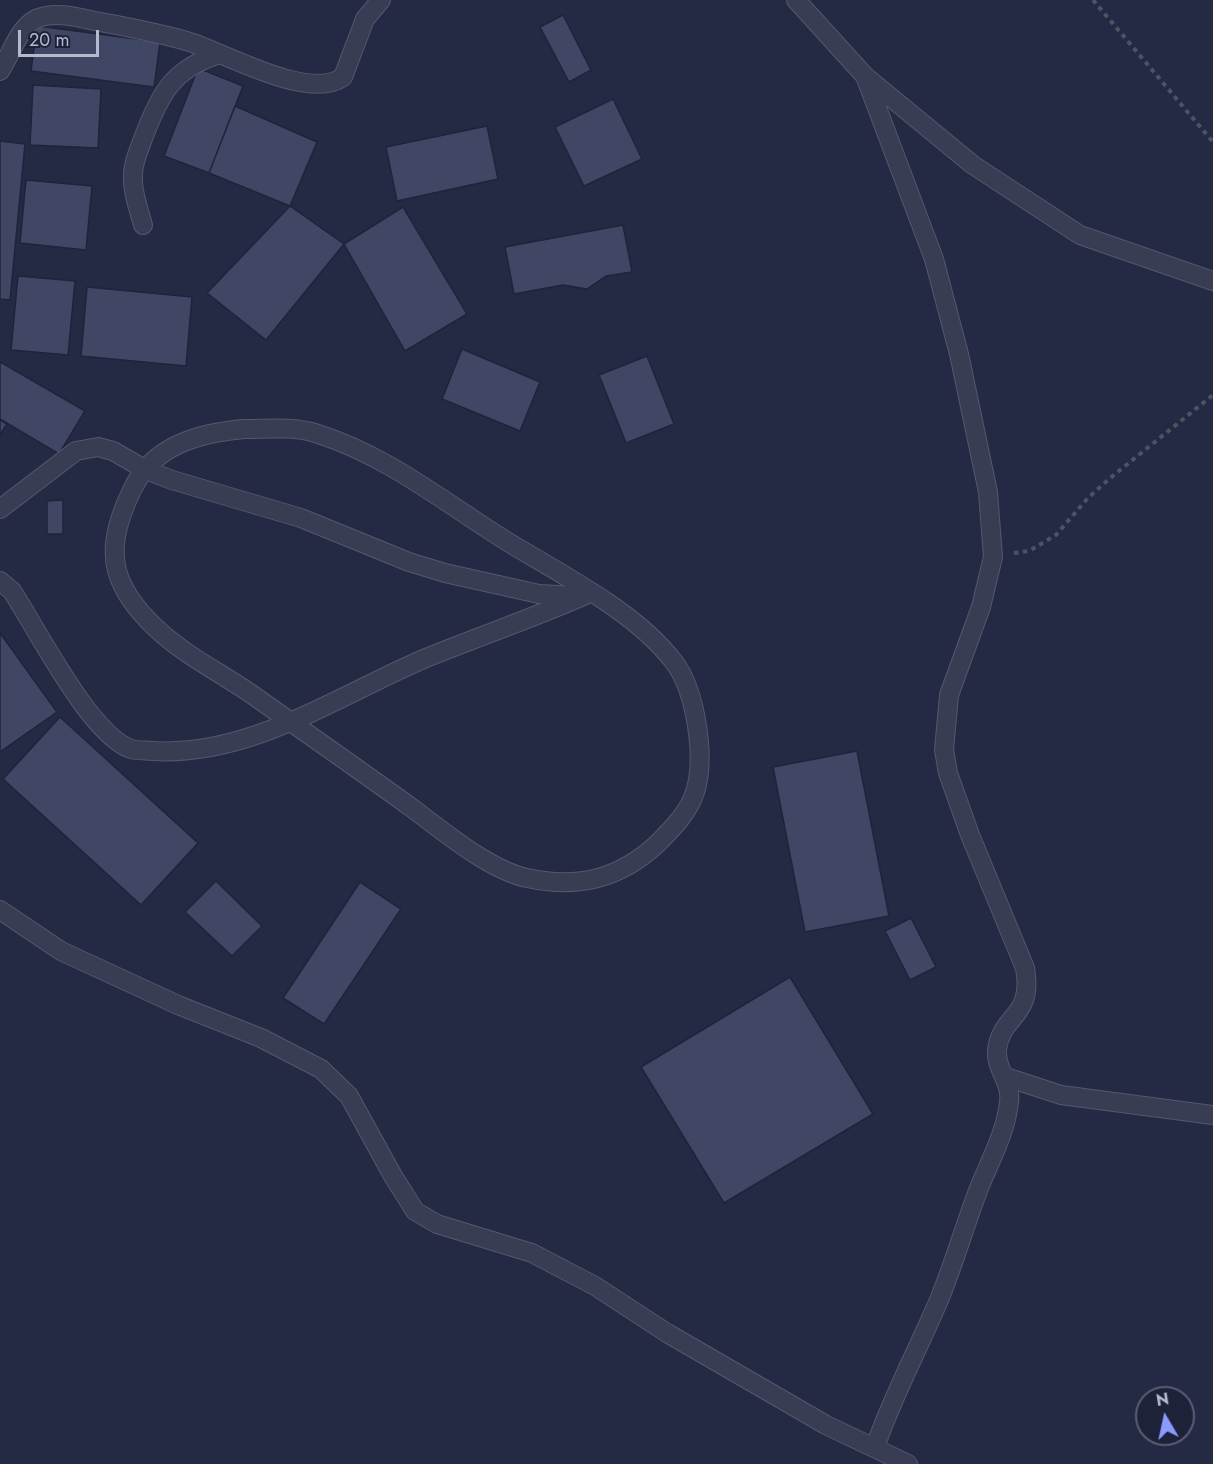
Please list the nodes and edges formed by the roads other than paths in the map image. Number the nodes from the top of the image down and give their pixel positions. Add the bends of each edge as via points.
1 (381, 0) edge
2 (796, 0) edge
3 (217, 55) junction
4 (0, 71) edge
5 (865, 76) junction
6 (143, 225) dead end
7 (1213, 281) edge
8 (146, 470) junction
9 (0, 509) edge
10 (0, 582) edge
11 (590, 593) junction
12 (292, 723) junction
13 (0, 910) edge
14 (1006, 1077) junction
15 (1213, 1115) edge
16 (875, 1447) junction
17 (904, 1463) edge

1 - 3 street via 365,19 348,69 336,82 321,84 282,77
2 - 5 street
3 - 4 street via 195,44 123,26 47,16 29,24
3 - 6 street via 194,62 172,81 151,116 136,157 133,180
5 - 7 street via 973,165 1080,235
5 - 14 street via 934,259 957,343 988,492 993,557 981,607 949,695 945,750 948,773 970,835 1025,968 1028,987 1023,1006 1001,1035 997,1050 998,1063
8 - 9 street via 113,452 85,447
8 - 11 street via 302,518 445,573 539,594 570,597
8 - 11 street via 183,440 211,432 310,431 383,461
8 - 12 street via 134,484 114,540 123,588 172,642
10 - 12 street via 12,591 98,724 131,749 194,750
11 - 12 street via 398,670
11 - 12 street via 621,614 676,664 697,725 700,762 695,794 681,818 658,843 617,874 588,881 560,881 524,878 496,866
13 - 16 street via 61,951 261,1038 321,1070 349,1096 415,1211 437,1224 532,1252 826,1425
14 - 15 street via 1061,1095
14 - 16 street via 1010,1101 994,1151 939,1300
16 - 17 street

